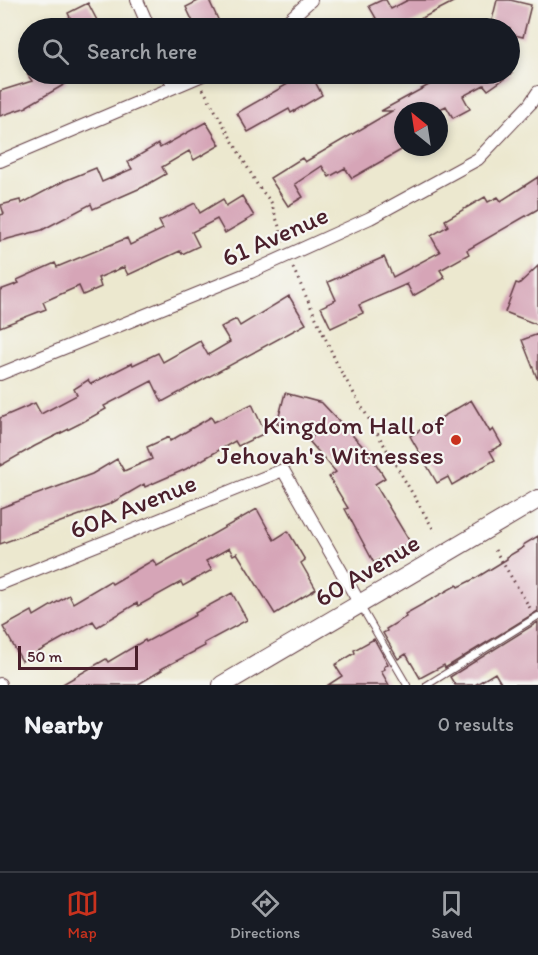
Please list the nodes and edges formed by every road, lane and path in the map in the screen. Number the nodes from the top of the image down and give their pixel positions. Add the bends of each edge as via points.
1 (137, 0) edge
2 (311, 0) edge
3 (145, 18) edge
4 (291, 18) edge
5 (173, 84) edge
6 (181, 84) edge
7 (174, 87) junction
8 (202, 88) dead end
9 (538, 92) edge
10 (0, 161) edge
11 (284, 242) dead end
12 (291, 264) dead end
13 (0, 374) edge
14 (538, 499) edge
15 (435, 532) dead end
16 (495, 550) dead end
17 (0, 584) edge
18 (360, 604) junction
19 (535, 614) edge
20 (222, 685) edge
21 (407, 685) edge
22 (427, 685) edge

1 - 3 street
2 - 4 street
5 - 7 street
6 - 7 street
7 - 10 street
8 - 11 path via 271,202
9 - 13 street, 61 Avenue via 478,159 370,218 251,272
12 - 15 path via 339,368
14 - 18 street, 60 Avenue
16 - 19 path
17 - 18 street, 60A Avenue via 283,470
18 - 20 street, 60 Avenue
18 - 21 lane
19 - 22 lane

